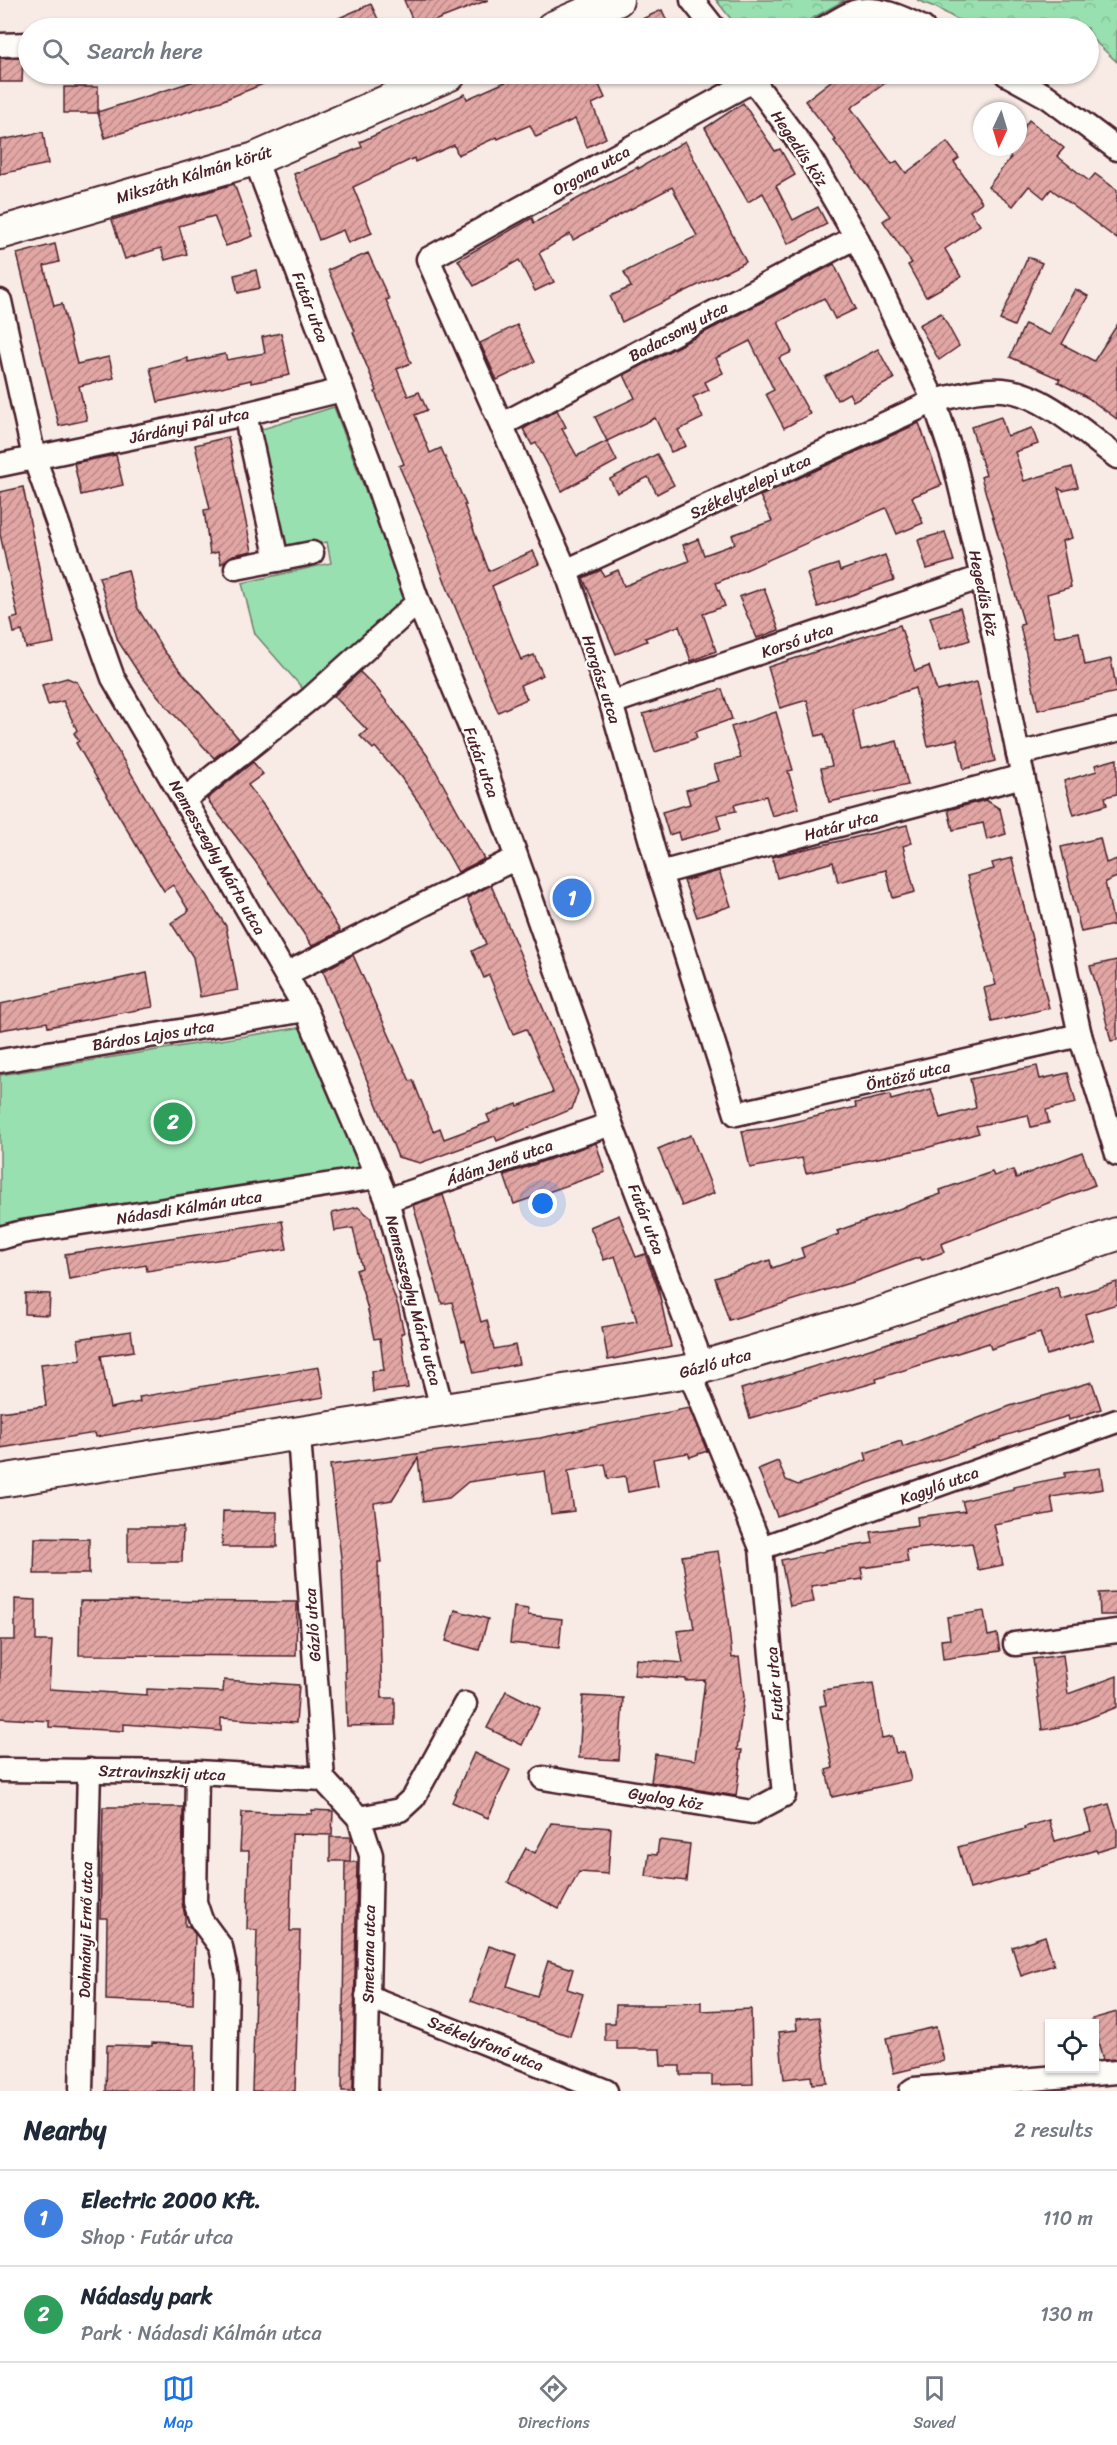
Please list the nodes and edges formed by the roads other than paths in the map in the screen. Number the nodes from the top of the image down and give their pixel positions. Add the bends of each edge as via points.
1 (617, 0) edge
2 (692, 0) edge
3 (575, 18) edge
4 (706, 18) edge
5 (842, 18) edge
6 (898, 18) edge
7 (0, 45) edge
8 (18, 45) edge
9 (427, 84) edge
10 (739, 84) edge
11 (756, 84) edge
12 (1024, 84) edge
13 (1117, 149) edge
14 (255, 159) junction
15 (0, 233) edge
16 (855, 237) junction
17 (428, 259) joint
18 (0, 301) edge
19 (342, 390) junction
20 (934, 400) junction
21 (245, 414) junction
22 (501, 425) junction
23 (34, 457) junction
24 (1117, 458) edge
25 (0, 465) edge
26 (312, 554) dead end
27 (277, 560) junction
28 (236, 568) dead end
29 (566, 571) junction
30 (982, 577) junction
31 (418, 602) junction
32 (611, 703) junction
33 (1117, 730) edge
34 (1018, 754) junction
35 (1023, 776) junction
36 (185, 799) junction
37 (516, 858) junction
38 (660, 873) junction
39 (286, 974) junction
40 (306, 1010) junction
41 (1080, 1035) junction
42 (0, 1060) edge
43 (736, 1114) joint
44 (611, 1124) junction
45 (1117, 1154) edge
46 (378, 1177) junction
47 (387, 1200) junction
48 (1117, 1234) edge
49 (0, 1238) edge
50 (696, 1369) junction
51 (443, 1412) junction
52 (1117, 1421) edge
53 (298, 1434) junction
54 (0, 1481) edge
55 (761, 1548) junction
56 (1117, 1631) edge
57 (1015, 1644) dead end
58 (465, 1704) dead end
59 (0, 1770) edge
60 (89, 1770) junction
61 (197, 1772) junction
62 (543, 1778) dead end
63 (323, 1779) junction
64 (784, 1795) joint
65 (359, 1818) junction
66 (367, 1996) junction
67 (1117, 2072) edge
68 (81, 2091) edge
69 (225, 2091) edge
70 (366, 2091) edge
71 (606, 2091) edge
72 (911, 2091) edge

1 - 3 street
2 - 4 street
5 - 6 street via 864,11
7 - 8 street
9 - 14 street, Mikszáth Kálmán körút
10 - 17 street, Orgona utca
11 - 16 street, Hegedűs köz via 807,153
12 - 13 street
14 - 15 street, Mikszáth Kálmán körút
14 - 19 street, Futár utca
16 - 20 street, Hegedűs köz
16 - 22 street, Badacsony utca
17 - 22 street, Horgász utca
18 - 23 street, Nemesszeghy Márta utca
19 - 21 street, Járdányi Pál utca
19 - 31 street, Futár utca
20 - 24 street, Székelytelepi utca via 986,390 1021,394 1053,410
20 - 29 street, Székelytelepi utca
20 - 30 street, Hegedűs köz via 954,461
21 - 23 street, Járdányi Pál utca
21 - 27 street
22 - 29 street, Horgász utca
23 - 25 street, Járdányi Pál utca
23 - 36 street, Nemesszeghy Márta utca via 113,678
26 - 27 street
27 - 28 street
29 - 32 street, Horgász utca
30 - 32 street, Korsó utca
30 - 34 street, Hegedűs köz
31 - 36 street via 311,698
31 - 37 street, Futár utca via 473,734
32 - 38 street, Horgász utca
33 - 34 street
34 - 35 street, Hegedűs köz
35 - 38 street, Határ utca
35 - 41 street, Hegedűs köz
36 - 39 street, Nemesszeghy Márta utca
37 - 39 street
37 - 44 street, Futár utca
38 - 43 street, Horgász utca
39 - 40 street, Nemesszeghy Márta utca
40 - 42 street, Bárdos Lajos utca
40 - 46 street, Nemesszeghy Márta utca
41 - 43 street, Öntöző utca
41 - 45 street, Hegedűs köz
44 - 47 street, Ádám Jenő utca
44 - 50 street, Futár utca
46 - 47 street, Nemesszeghy Márta utca
46 - 49 street, Nádasdi Kálmán utca
47 - 51 street, Nemesszeghy Márta utca
48 - 50 street, Gázló utca via 871,1317
50 - 51 street, Gázló utca
50 - 55 street, Futár utca
51 - 53 street, Gázló utca
52 - 55 street, Kagyló utca
53 - 54 street, Gázló utca
53 - 63 street, Gázló utca
55 - 64 street, Futár utca
56 - 57 street
58 - 65 street via 414,1797 400,1810
59 - 60 street, Sztravinszkij utca
60 - 61 street, Sztravinszkij utca
60 - 68 street, Dohnányi Ernő utca
61 - 63 street, Sztravinszkij utca
61 - 69 street via 195,1902 201,1920 221,1947 228,1977
62 - 64 street, Gyalog köz via 752,1812
63 - 65 street, Smetana utca
65 - 66 street, Smetana utca via 371,1855
66 - 70 street, Smetana utca
66 - 71 street, Székelyfonó utca
67 - 72 street

